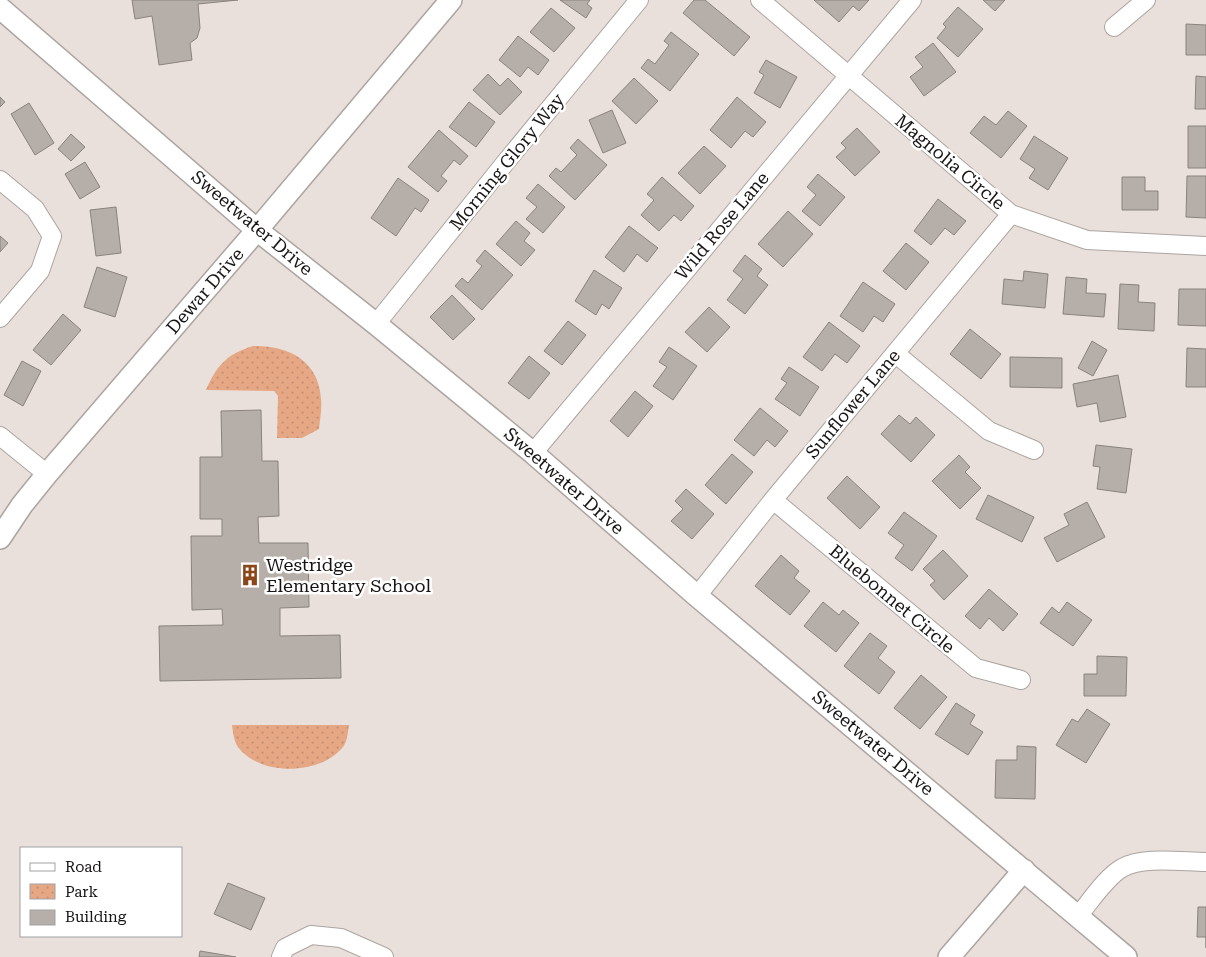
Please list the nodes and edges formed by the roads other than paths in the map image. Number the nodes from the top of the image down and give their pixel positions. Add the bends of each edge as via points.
1 (451, 0) edge
2 (639, 0) edge
3 (760, 0) edge
4 (912, 0) edge
5 (1146, 0) edge
6 (0, 8) edge
7 (1114, 27) dead end
8 (847, 76) junction
9 (0, 180) edge
10 (1011, 214) junction
11 (257, 230) junction
12 (1206, 246) edge
13 (0, 318) edge
14 (376, 324) junction
15 (896, 354) junction
16 (0, 436) edge
17 (1034, 450) dead end
18 (533, 454) junction
19 (47, 474) junction
20 (773, 500) junction
21 (0, 538) edge
22 (697, 596) junction
23 (1021, 680) dead end
24 (1206, 862) edge
25 (1024, 870) junction
26 (1078, 916) junction
27 (281, 957) edge
28 (384, 957) edge
29 (949, 957) edge
30 (1126, 957) edge

1 - 11 street, Dewar Drive
2 - 14 street, Morning Glory Way
3 - 8 street, Magnolia Circle
4 - 8 street, Wild Rose Lane
5 - 7 street
6 - 11 street, Sweetwater Drive
8 - 10 street, Magnolia Circle
8 - 18 street, Wild Rose Lane
9 - 13 street via 35,209 52,236 40,271
10 - 12 street, Magnolia Circle via 1086,240
10 - 15 street, Sunflower Lane
11 - 14 street, Sweetwater Drive
11 - 19 street, Dewar Drive
14 - 18 street, Sweetwater Drive
15 - 17 street via 989,430
15 - 20 street, Sunflower Lane
16 - 19 street
18 - 22 street, Sweetwater Drive
19 - 21 street, Dewar Drive
20 - 22 street, Sunflower Lane
20 - 23 street, Bluebonnet Circle via 976,668
22 - 25 street, Sweetwater Drive
24 - 26 street via 1139,862 1122,867
25 - 26 street, Sweetwater Drive
25 - 29 street
26 - 30 street, Sweetwater Drive
27 - 28 street via 285,948 311,935 341,938

